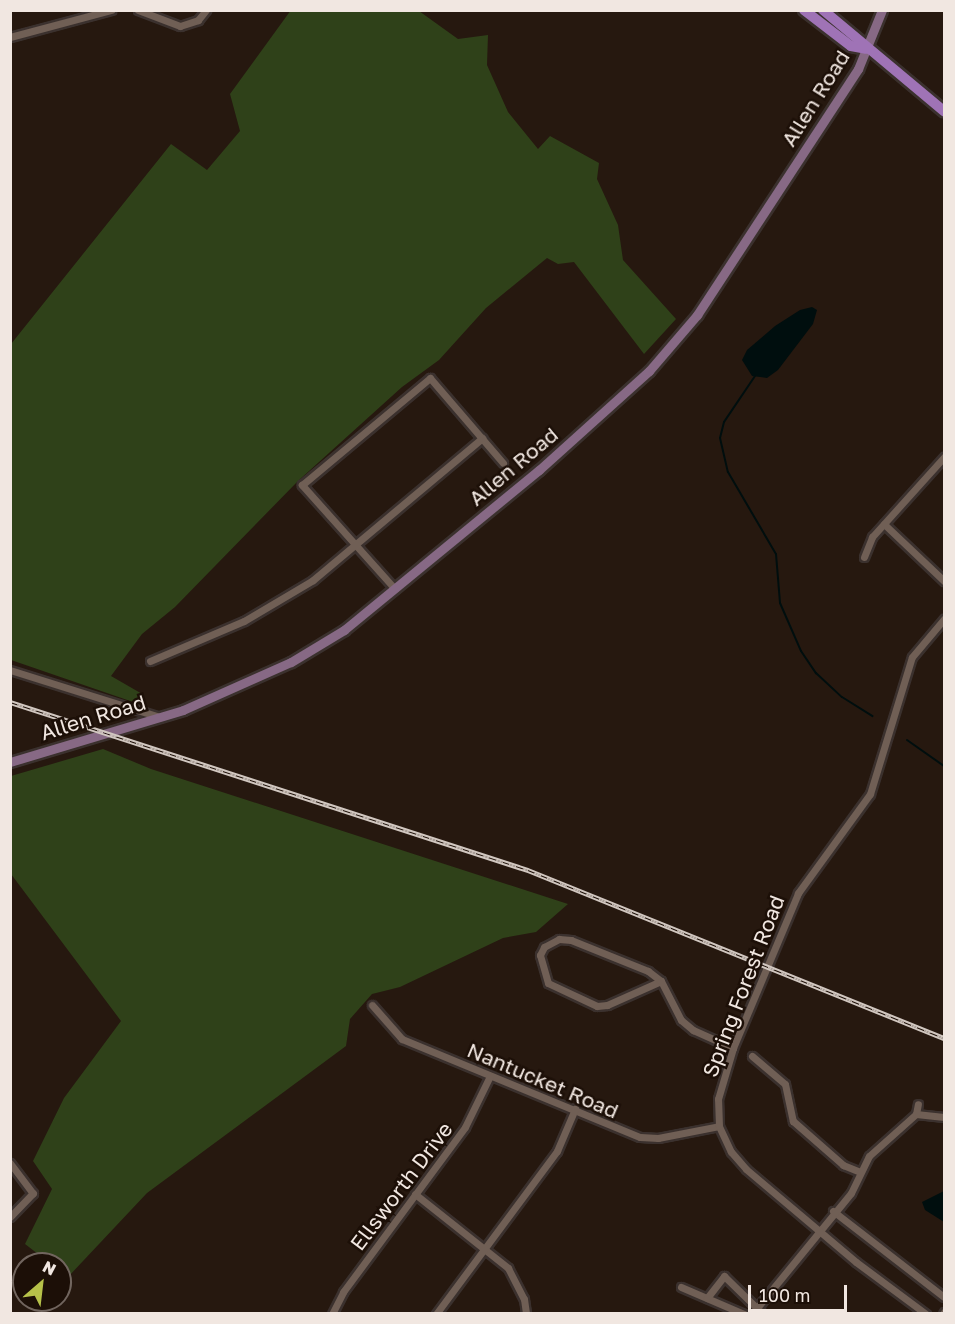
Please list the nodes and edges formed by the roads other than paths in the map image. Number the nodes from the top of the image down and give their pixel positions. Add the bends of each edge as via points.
1 (111, 10) edge
2 (138, 10) edge
3 (206, 10) edge
4 (804, 10) edge
5 (823, 10) edge
6 (882, 10) edge
7 (10, 37) edge
8 (866, 50) junction
9 (945, 111) edge
10 (482, 438) junction
11 (945, 457) edge
12 (503, 463) dead end
13 (884, 524) junction
14 (356, 545) junction
15 (864, 557) dead end
16 (945, 580) edge
17 (395, 589) junction
18 (945, 619) edge
19 (150, 661) dead end
20 (10, 670) edge
21 (157, 716) junction
22 (10, 762) edge
23 (662, 981) junction
24 (372, 1005) dead end
25 (733, 1048) junction
26 (752, 1056) dead end
27 (490, 1076) junction
28 (918, 1104) dead end
29 (575, 1109) junction
30 (916, 1114) junction
31 (945, 1117) edge
32 (719, 1126) junction
33 (10, 1163) edge
34 (860, 1172) junction
35 (415, 1194) junction
36 (833, 1211) junction
37 (10, 1217) edge
38 (818, 1229) junction
39 (484, 1246) junction
40 (681, 1287) dead end
41 (945, 1297) edge
42 (707, 1298) junction
43 (757, 1312) edge
44 (332, 1314) edge
45 (435, 1314) edge
46 (526, 1314) edge
47 (744, 1314) edge
48 (926, 1314) edge

1 - 7 street
2 - 3 street via 180,26 198,20
4 - 8 main road via 851,46
5 - 8 main road via 857,37
6 - 8 main road, Allen Road
8 - 9 main road
8 - 17 main road, Allen Road via 858,69 681,334 649,371 539,470
10 - 12 street
10 - 14 street
10 - 14 street via 430,378 302,485
11 - 13 street
13 - 15 street via 866,546
13 - 16 street
14 - 17 street
14 - 19 street via 312,580 244,621
17 - 21 main road, Allen Road via 344,630 291,662 222,695
18 - 25 street, Spring Forest Road via 912,657 870,794 798,893
20 - 21 street
21 - 22 main road, Allen Road
23 - 23 street via 648,971 571,940 559,939 544,947 540,956 548,982 597,1006
23 - 25 street via 681,1020 693,1030
24 - 27 street, Nantucket Road via 402,1039
25 - 32 street, Spring Forest Road via 720,1089
26 - 34 street via 785,1084 793,1121 843,1166
27 - 29 street, Nantucket Road
27 - 35 street, Ellsworth Drive via 465,1127
28 - 30 street
29 - 32 street, Nantucket Road via 640,1137 658,1138
29 - 39 street via 557,1151
30 - 31 street
30 - 34 street via 869,1156
32 - 38 street, Spring Forest Road via 731,1152 746,1169
33 - 37 street via 33,1193
34 - 36 street via 850,1193
35 - 39 street
35 - 44 street, Ellsworth Drive via 343,1292
36 - 38 street
36 - 41 street
38 - 43 street
38 - 48 street, Spring Forest Road
39 - 45 street
39 - 46 street via 517,1282
40 - 42 street
42 - 43 street via 724,1276
42 - 47 street

